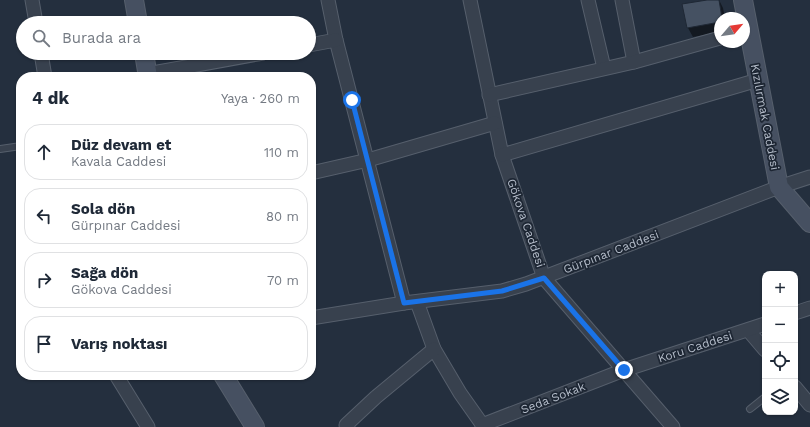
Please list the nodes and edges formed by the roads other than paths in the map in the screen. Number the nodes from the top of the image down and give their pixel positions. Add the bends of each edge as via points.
1 (32, 0) edge
2 (134, 0) edge
3 (328, 0) edge
4 (470, 0) edge
5 (588, 0) edge
6 (622, 0) edge
7 (744, 0) edge
8 (745, 12) edge
9 (35, 16) edge
10 (137, 16) edge
11 (336, 40) junction
12 (714, 40) edge
13 (316, 44) edge
14 (750, 47) edge
15 (42, 60) edge
16 (145, 60) edge
17 (226, 60) edge
18 (634, 62) junction
19 (604, 68) junction
20 (44, 72) edge
21 (147, 72) edge
22 (164, 72) edge
23 (758, 80) junction
24 (489, 95) junction
25 (495, 123) junction
26 (16, 147) edge
27 (0, 149) edge
28 (502, 155) junction
29 (368, 160) junction
30 (316, 172) edge
31 (810, 177) edge
32 (779, 187) junction
33 (810, 223) edge
34 (544, 278) junction
35 (411, 302) junction
36 (810, 308) edge
37 (798, 312) edge
38 (316, 317) edge
39 (762, 325) edge
40 (748, 330) junction
41 (762, 346) edge
42 (434, 349) junction
43 (624, 370) junction
44 (119, 380) edge
45 (227, 380) edge
46 (798, 391) edge
47 (762, 399) edge
48 (810, 405) edge
49 (750, 409) dead end
50 (483, 426) edge
51 (148, 427) edge
52 (255, 427) edge
53 (348, 427) edge
54 (673, 427) edge

1 - 9 street
2 - 10 street
3 - 11 street
4 - 24 street, Gökova Caddesi
5 - 19 street
6 - 18 street
7 - 8 street, Kızılırmak Caddesi
11 - 13 street
11 - 29 street
12 - 18 street
14 - 23 street, Kızılırmak Caddesi
15 - 20 street
16 - 21 street
17 - 22 street
18 - 19 street
19 - 24 street
23 - 28 street
23 - 32 street, Kızılırmak Caddesi
24 - 25 street, Gökova Caddesi
25 - 28 street, Gökova Caddesi
25 - 29 street
26 - 27 lane
28 - 34 street, Gökova Caddesi
29 - 30 street
29 - 35 street
31 - 32 street, Gürpınar Caddesi
32 - 33 street, Kızılırmak Caddesi
32 - 34 street, Gürpınar Caddesi
34 - 35 street, Gürpınar Caddesi via 502,291
34 - 43 street, Gökova Caddesi
35 - 38 street, Gürpınar Caddesi
35 - 42 street
36 - 37 street
39 - 40 street, Koru Caddesi
40 - 41 street
40 - 43 street, Koru Caddesi
42 - 50 street
42 - 53 street via 376,397 346,425
43 - 50 street, Seda Sokak
43 - 54 street, Gökova Caddesi
44 - 51 street
45 - 52 street
46 - 48 street
47 - 49 lane

